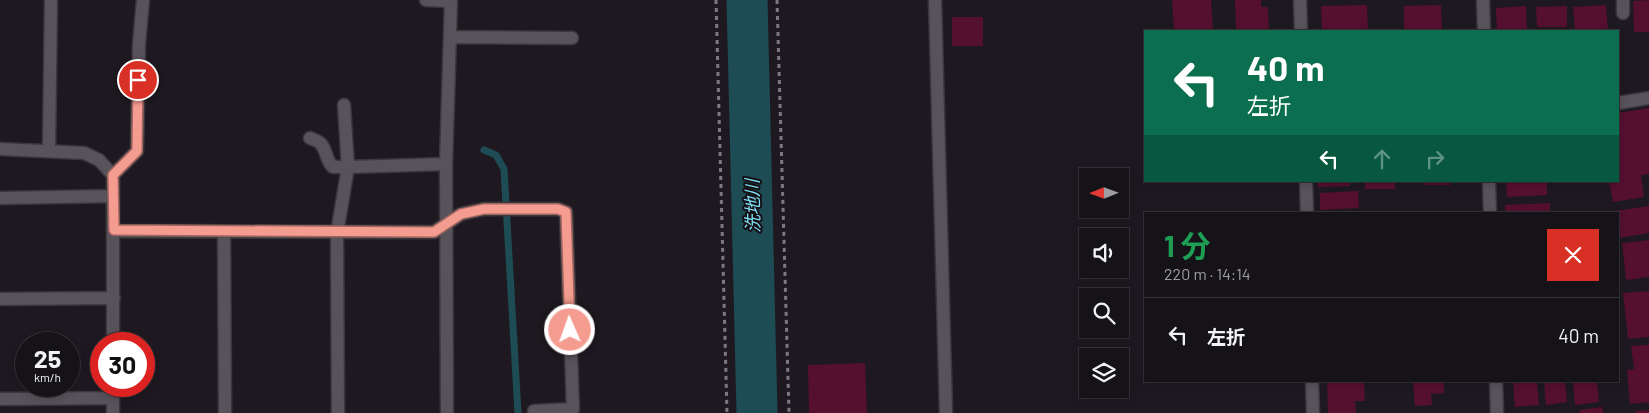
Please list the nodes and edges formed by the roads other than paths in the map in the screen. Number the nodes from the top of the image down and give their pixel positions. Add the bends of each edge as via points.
1 (51, 0) edge
2 (143, 0) edge
3 (426, 0) edge
4 (936, 0) edge
5 (1300, 0) edge
6 (1483, 0) edge
7 (451, 1) edge
8 (1301, 30) edge
9 (1484, 30) edge
10 (450, 37) junction
11 (572, 38) dead end
12 (1649, 98) edge
13 (1619, 104) edge
14 (344, 105) dead end
15 (310, 138) dead end
16 (0, 149) edge
17 (49, 151) junction
18 (446, 164) junction
19 (348, 167) junction
20 (113, 175) junction
21 (1306, 182) edge
22 (1489, 182) edge
23 (113, 196) junction
24 (0, 198) edge
25 (1307, 212) edge
26 (1490, 212) edge
27 (446, 224) junction
28 (114, 230) junction
29 (224, 232) junction
30 (337, 233) junction
31 (114, 298) junction
32 (0, 299) edge
33 (113, 332) edge
34 (1312, 382) edge
35 (1496, 382) edge
36 (90, 393) edge
37 (113, 397) edge
38 (0, 399) edge
39 (113, 413) edge
40 (225, 413) edge
41 (338, 413) edge
42 (446, 413) edge
43 (534, 413) edge
44 (946, 413) edge
45 (1313, 413) edge
46 (1496, 413) edge

1 - 17 street
2 - 20 street via 137,151
3 - 7 street
4 - 44 street
5 - 8 street
6 - 9 street
7 - 10 street
10 - 11 street
10 - 18 street
12 - 13 street
14 - 19 street
15 - 19 street via 321,143 328,163 333,167
16 - 17 street
17 - 20 street via 84,153 99,160
18 - 19 street
18 - 27 street
19 - 30 street
20 - 23 street
21 - 25 street
22 - 26 street
23 - 24 street
23 - 28 street
27 - 30 street via 434,232
27 - 42 street
27 - 43 street via 461,214 484,209 558,209 566,212 573,408
28 - 29 street
28 - 31 street
29 - 30 street
29 - 40 street
30 - 41 street
31 - 32 street
31 - 33 street
34 - 45 street
35 - 46 street
36 - 38 street
37 - 39 street

